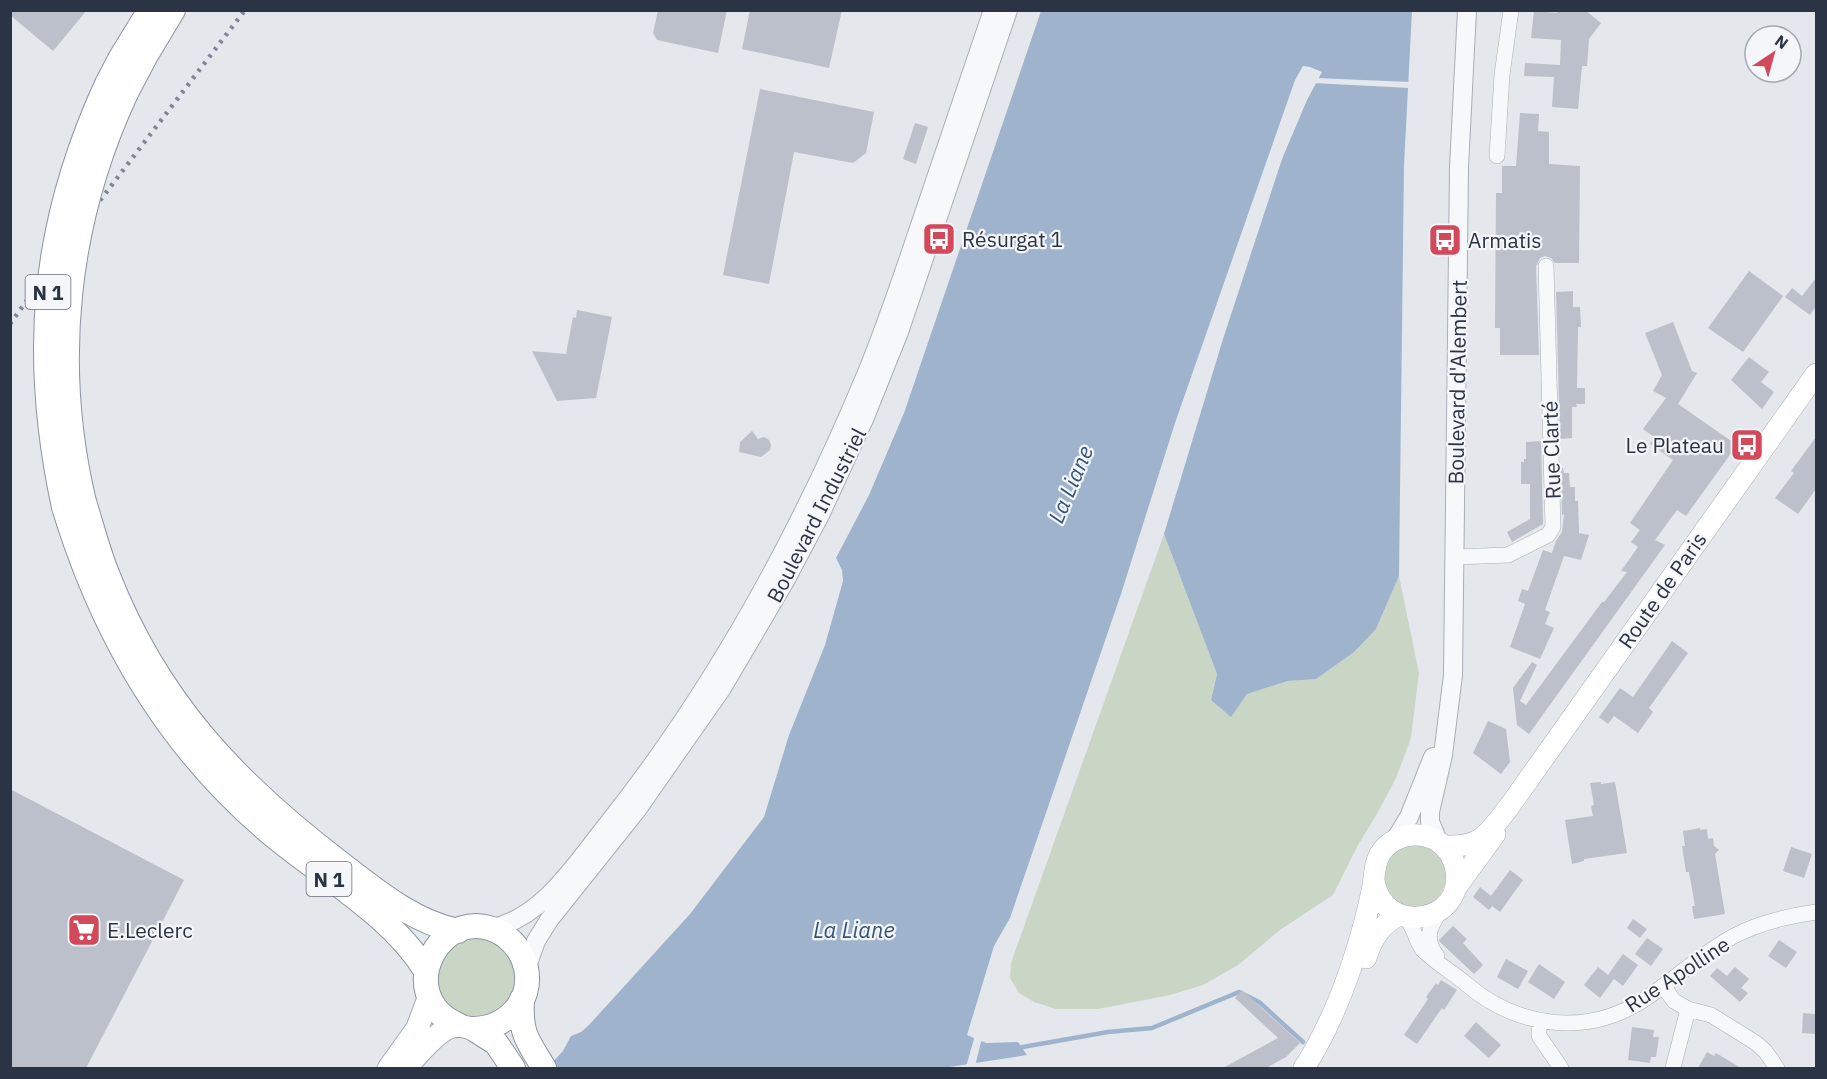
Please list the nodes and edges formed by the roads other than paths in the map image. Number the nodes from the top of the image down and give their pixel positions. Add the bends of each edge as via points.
1 (150, 10) edge
2 (173, 10) edge
3 (993, 10) edge
4 (1008, 10) edge
5 (1467, 10) edge
6 (1511, 10) edge
7 (117, 89) junction
8 (1497, 156) dead end
9 (1546, 266) dead end
10 (1816, 374) edge
11 (1455, 557) junction
12 (1448, 717) junction
13 (204, 754) junction
14 (1509, 807) junction
15 (1395, 840) junction
16 (1441, 844) junction
17 (1374, 881) junction
18 (1455, 889) junction
19 (1441, 909) junction
20 (1816, 912) edge
21 (1402, 916) junction
22 (489, 929) junction
23 (458, 931) junction
24 (1444, 966) junction
25 (526, 969) junction
26 (426, 971) junction
27 (1663, 986) junction
28 (429, 997) junction
29 (522, 999) junction
30 (1688, 1009) junction
31 (1539, 1021) junction
32 (466, 1027) junction
33 (510, 1063) edge
34 (390, 1068) edge
35 (406, 1068) edge
36 (544, 1068) edge
37 (1304, 1068) edge
38 (1319, 1068) edge
39 (1561, 1068) edge
40 (1673, 1068) edge
41 (1777, 1068) edge

1 - 7 highway, N 1 via 120,59
2 - 7 highway, N 1
3 - 22 street, Boulevard Industriel via 868,369 817,487 764,589 686,716 587,849 533,910 514,922
4 - 25 street, Boulevard Industriel via 899,332 821,513 722,688 631,818 549,920
5 - 11 street, Boulevard d'Alembert via 1459,167
6 - 8 street
7 - 13 highway, N 1, bridge via 77,240 70,293 68,394 74,504 169,709
9 - 11 street, Rue Clarté via 1553,527 1548,535 1508,555
10 - 14 main road, Route de Paris
11 - 12 street, Boulevard d'Alembert via 1453,675
12 - 15 street, Boulevard d'Alembert via 1413,808
12 - 16 street, Boulevard d'Alembert via 1430,812 1430,822
13 - 23 highway, N 1 via 235,774 371,887 425,920
13 - 26 highway, N 1 via 226,792 267,830 381,919
14 - 16 main road, Route de Paris via 1477,842 1466,846
14 - 18 main road, Route de Paris via 1486,848
15 - 16 main road via 1417,835
15 - 17 main road via 1377,859
16 - 18 main road via 1455,864
17 - 21 main road via 1381,900
17 - 37 main road via 1346,983
18 - 19 main road
19 - 21 main road via 1422,917
19 - 24 street, Rue Apolline via 1428,940
20 - 27 street, Rue Apolline via 1786,917 1743,932
21 - 24 street, Rue Apolline via 1412,925 1423,949
21 - 38 main road via 1380,930 1372,941 1351,1004
22 - 23 highway via 473,927
22 - 25 highway via 514,944
23 - 26 highway via 438,944
24 - 31 street, Rue Apolline via 1489,1002
25 - 29 highway
26 - 28 highway
27 - 30 street via 1674,1002
27 - 31 street, Rue Apolline via 1634,1005 1604,1017 1581,1022
28 - 32 highway via 442,1015
28 - 34 main road via 417,1029
29 - 32 highway via 516,1010 490,1027
29 - 36 highway via 522,1024
30 - 40 street
30 - 41 street via 1711,1015 1756,1043
31 - 39 street via 1539,1036
32 - 33 highway via 492,1040
32 - 35 main road via 430,1042

